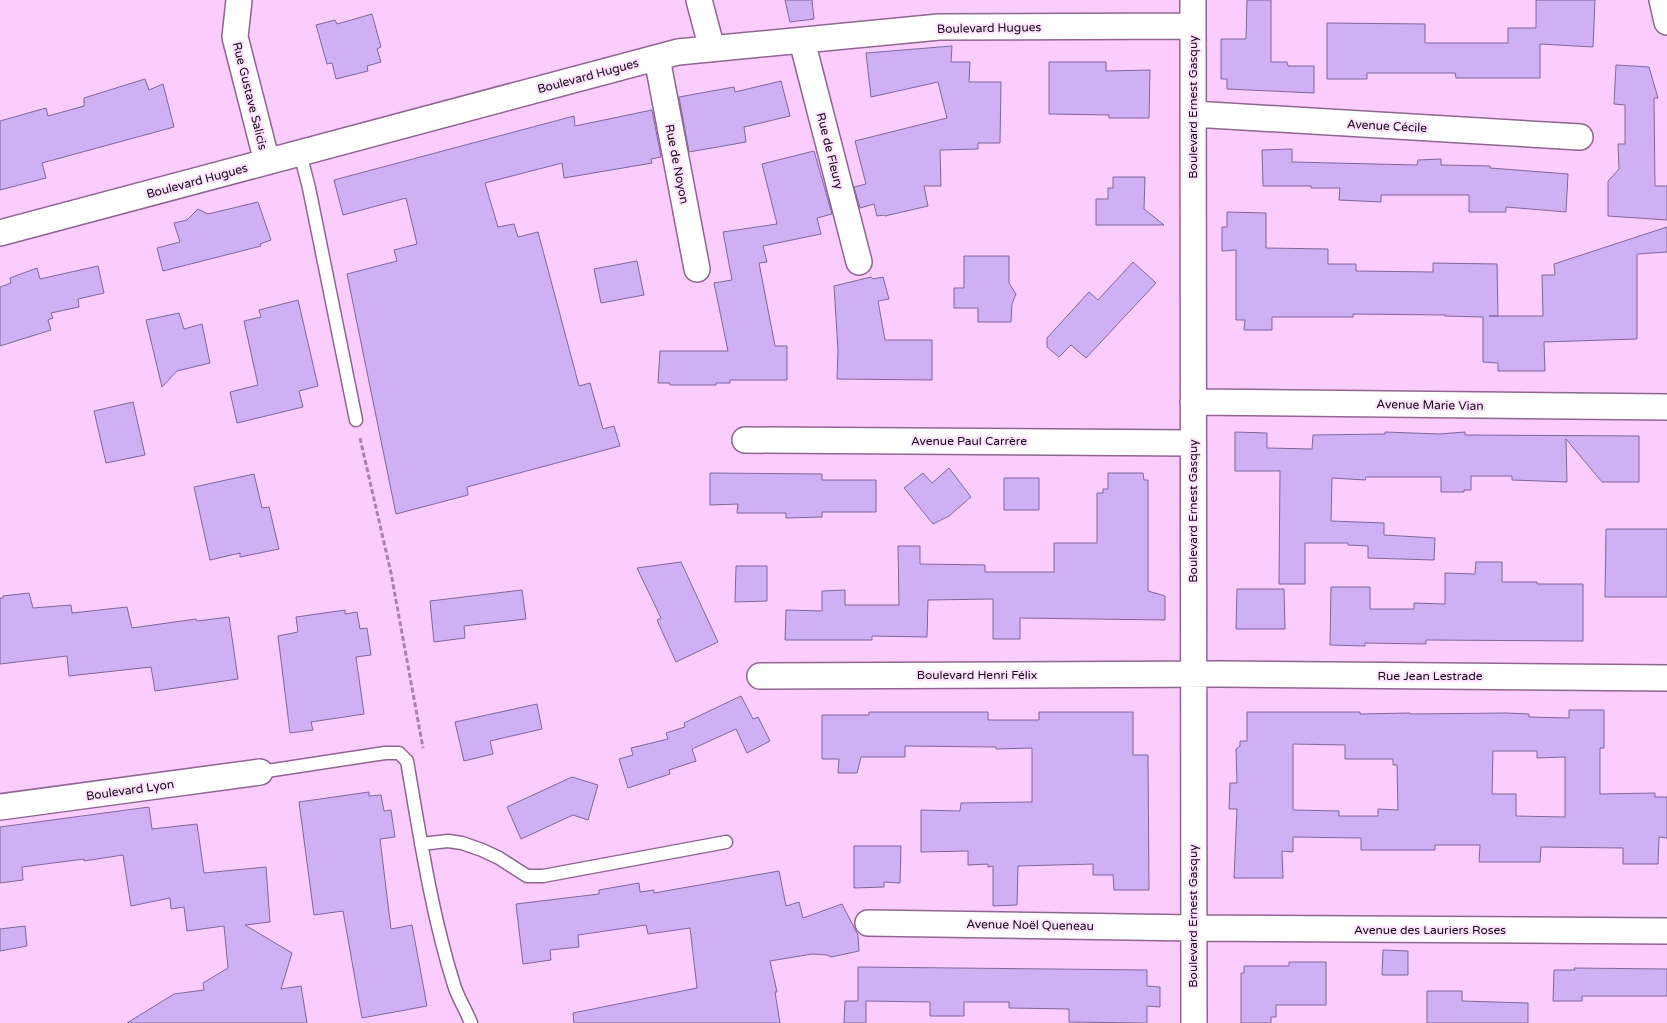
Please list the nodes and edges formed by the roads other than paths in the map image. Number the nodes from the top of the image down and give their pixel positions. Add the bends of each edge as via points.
1 (239, 0) edge
2 (699, 0) edge
3 (1193, 0) edge
4 (1662, 0) edge
5 (1667, 22) edge
6 (1193, 26) junction
7 (802, 41) junction
8 (712, 49) junction
9 (657, 58) junction
10 (1193, 114) junction
11 (1580, 137) dead end
12 (300, 153) junction
13 (267, 162) junction
14 (0, 233) edge
15 (858, 262) dead end
16 (697, 269) dead end
17 (1193, 402) junction
18 (1667, 407) edge
19 (356, 420) road end
20 (745, 440) dead end
21 (1192, 442) junction
22 (1193, 674) junction
23 (760, 676) dead end
24 (1667, 678) edge
25 (260, 772) joint
26 (0, 807) edge
27 (726, 842) dead end
28 (421, 844) junction
29 (868, 923) dead end
30 (1193, 928) junction
31 (1667, 931) edge
32 (471, 1023) edge
33 (1194, 1023) edge

1 - 13 street, Rue Gustave Salicis via 235,37
2 - 8 street
3 - 6 street, Boulevard Ernest Gasquy
4 - 5 street
6 - 7 street, Boulevard Hugues via 939,27
6 - 10 street, Boulevard Ernest Gasquy
7 - 8 street, Boulevard Hugues
7 - 15 street, Rue de Fleury
8 - 9 street, Boulevard Hugues via 678,52
9 - 12 street, Boulevard Hugues
9 - 16 street, Rue de Noyon
10 - 11 street, Avenue Cécile
10 - 17 street, Boulevard Ernest Gasquy
12 - 13 street, Boulevard Hugues
12 - 19 lane
13 - 14 street, Boulevard Hugues
17 - 18 street, Avenue Marie Vian
17 - 21 street, Boulevard Ernest Gasquy
20 - 21 street, Avenue Paul Carrère
21 - 22 street, Boulevard Ernest Gasquy
22 - 23 street, Boulevard Henri Félix
22 - 24 street, Rue Jean Lestrade
22 - 30 street, Boulevard Ernest Gasquy
25 - 26 street, Boulevard Lyon
25 - 28 lane via 399,753 406,761
27 - 28 lane via 543,876 527,876 499,858 462,843 448,840
28 - 32 lane via 434,910 455,986
29 - 30 street, Avenue Noël Queneau
30 - 31 street, Avenue des Lauriers Roses
30 - 33 street, Boulevard Ernest Gasquy

